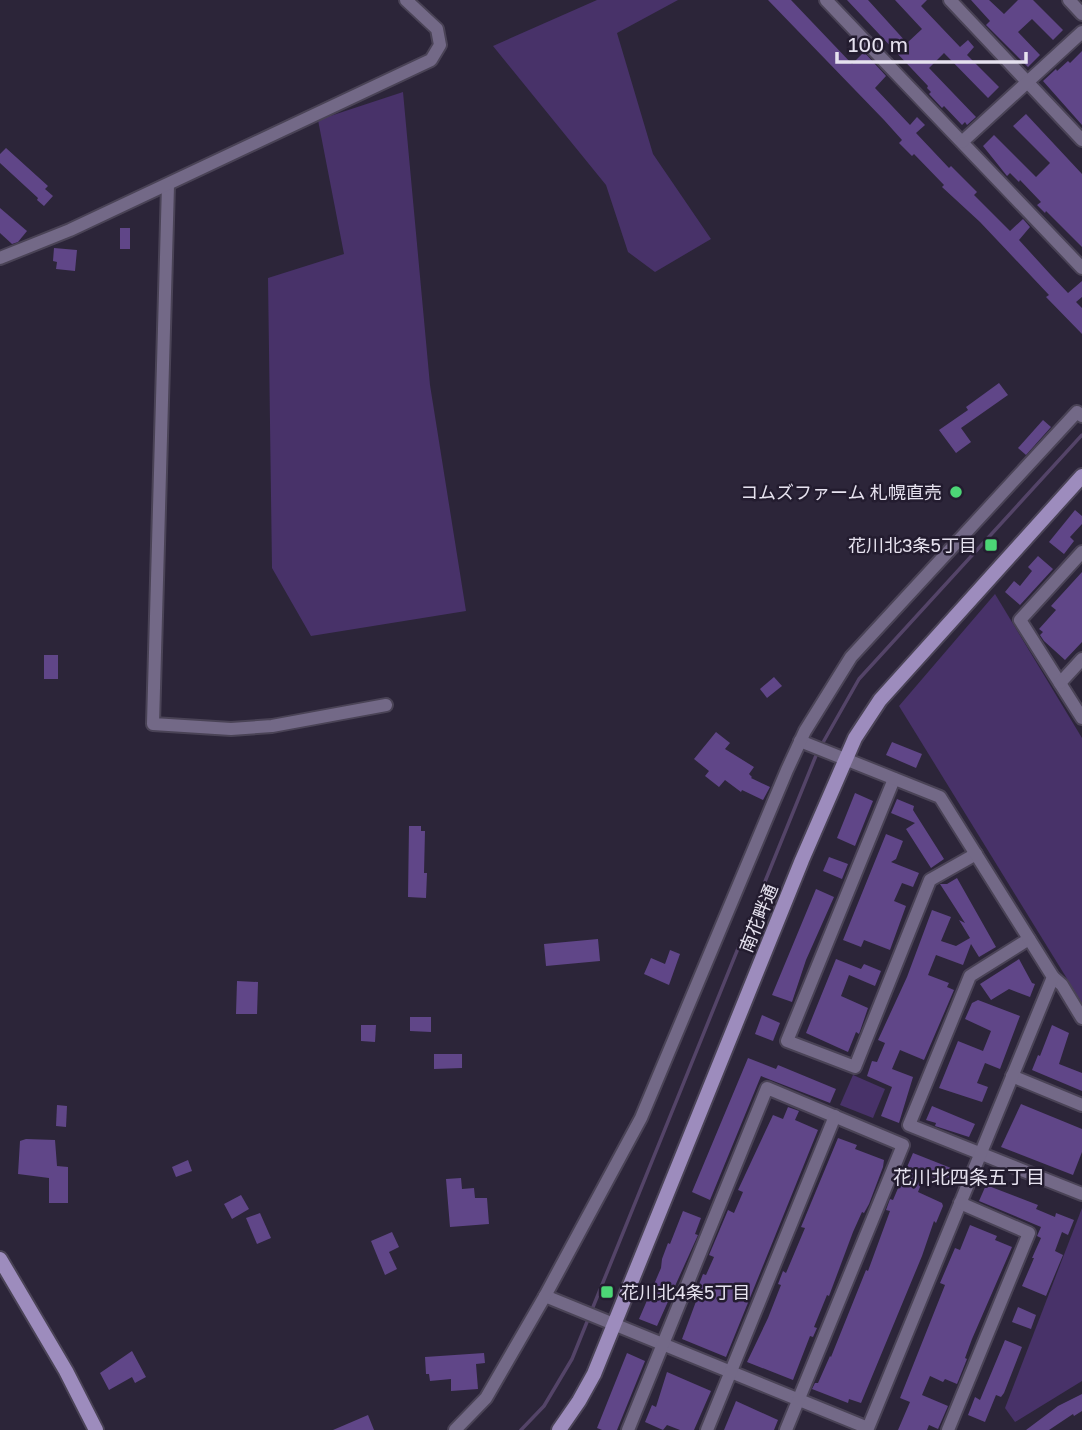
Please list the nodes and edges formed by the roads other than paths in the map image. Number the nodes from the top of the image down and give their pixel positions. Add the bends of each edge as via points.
1 (405, 0) edge
2 (826, 0) edge
3 (950, 0) edge
4 (1069, 0) edge
5 (1082, 14) edge
6 (1082, 32) edge
7 (1028, 82) junction
8 (1082, 140) edge
9 (962, 142) junction
10 (168, 185) junction
11 (0, 258) edge
12 (1082, 268) edge
13 (1082, 416) edge
14 (1082, 476) edge
15 (1082, 552) edge
16 (1082, 659) edge
17 (1060, 683) junction
18 (386, 705) dead end
19 (1082, 718) edge
20 (806, 744) junction
21 (845, 760) junction
22 (894, 779) junction
23 (976, 854) junction
24 (1029, 939) junction
25 (1053, 976) junction
26 (1082, 1018) edge
27 (1012, 1076) junction
28 (1082, 1105) edge
29 (835, 1116) junction
30 (981, 1154) junction
31 (1082, 1194) edge
32 (960, 1203) junction
33 (0, 1259) edge
34 (545, 1296) junction
35 (614, 1324) junction
36 (664, 1345) junction
37 (731, 1372) junction
38 (799, 1399) junction
39 (869, 1429) edge
40 (96, 1430) edge
41 (455, 1430) edge
42 (559, 1430) edge
43 (628, 1430) edge
44 (707, 1430) edge
45 (786, 1430) edge
46 (948, 1430) edge

1 - 10 street via 437,29 440,45 431,60
2 - 9 street
3 - 7 street
4 - 5 street
6 - 7 street
7 - 8 street
7 - 9 street
9 - 12 street
10 - 11 street
10 - 18 street via 153,724 231,729 272,726
13 - 20 street via 1077,412 877,626 851,657
14 - 21 street, 南花畔通 via 880,700
15 - 17 street via 1020,621
16 - 17 street
17 - 19 street
20 - 21 street
20 - 34 street via 641,1118
21 - 22 street
21 - 35 street, 南花畔通
22 - 23 street via 940,797
22 - 23 street via 788,1041 855,1067 930,880
23 - 24 street
24 - 25 street
24 - 30 street via 970,976 909,1125
25 - 26 street
25 - 27 street
27 - 28 street
27 - 30 street
29 - 36 street via 767,1088
29 - 37 street
29 - 38 street via 903,1145
30 - 31 street
30 - 32 street
32 - 39 street
32 - 46 street via 1029,1233
33 - 40 street
34 - 35 street
34 - 41 street via 486,1398
35 - 36 street
35 - 42 street, 南花畔通 via 594,1374
36 - 37 street
36 - 43 street
37 - 38 street
37 - 44 street
38 - 39 street
38 - 45 street

